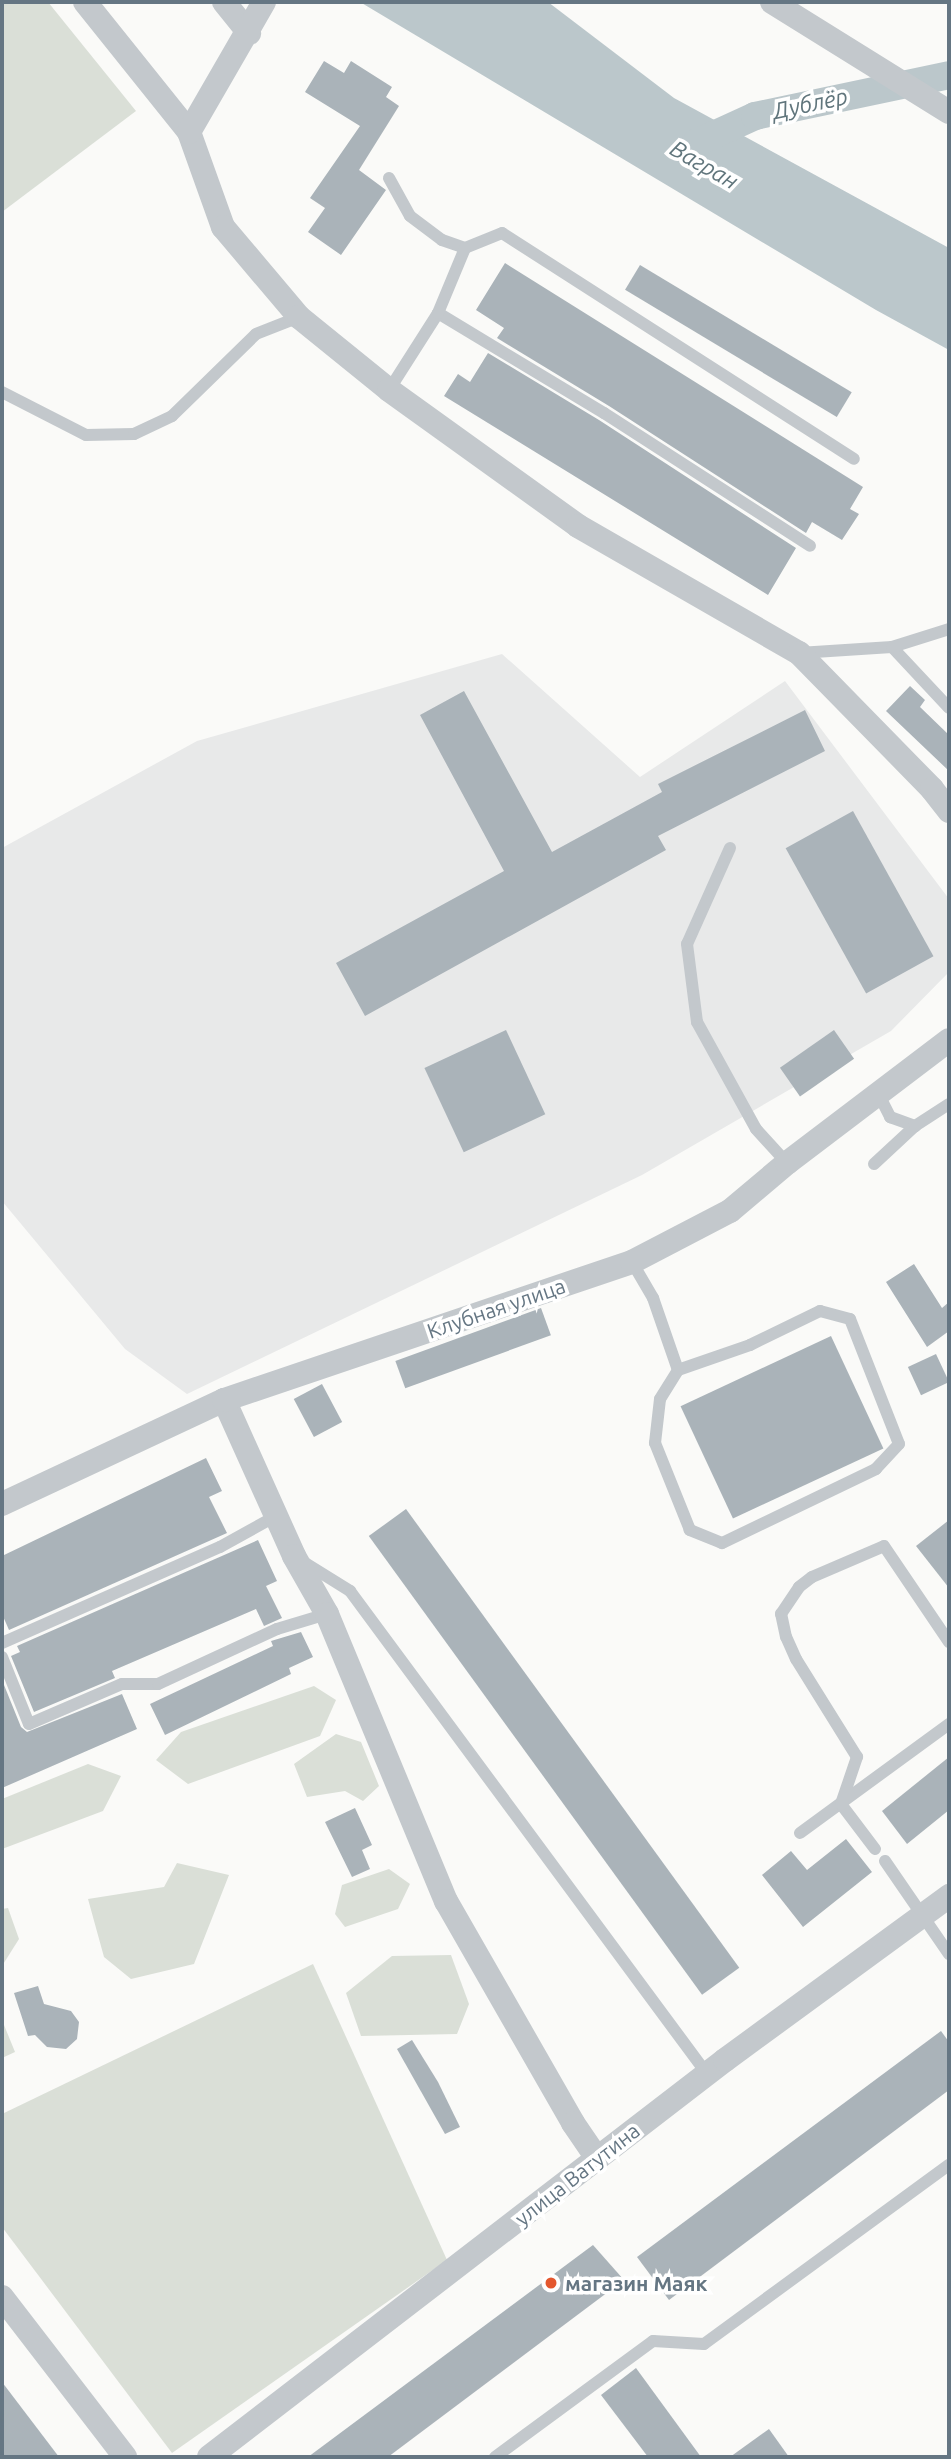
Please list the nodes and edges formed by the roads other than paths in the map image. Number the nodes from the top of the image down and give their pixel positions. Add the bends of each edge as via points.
1 (85, 2) edge
2 (224, 2) edge
3 (264, 2) edge
4 (776, 4) edge
5 (249, 33) junction
6 (949, 112) edge
7 (189, 132) junction
8 (389, 178) dead end
9 (465, 248) junction
10 (438, 313) junction
11 (299, 317) junction
12 (389, 390) junction
13 (2, 392) edge
14 (854, 458) dead end
15 (810, 546) dead end
16 (949, 629) edge
17 (892, 647) junction
18 (799, 653) junction
19 (949, 708) edge
20 (949, 811) edge
21 (730, 848) dead end
22 (949, 1040) edge
23 (879, 1095) junction
24 (949, 1104) edge
25 (915, 1126) junction
26 (787, 1163) junction
27 (874, 1164) dead end
28 (632, 1262) junction
29 (678, 1370) junction
30 (224, 1400) junction
31 (2, 1504) edge
32 (276, 1516) junction
33 (294, 1556) junction
34 (327, 1615) junction
35 (949, 1642) edge
36 (2, 1643) edge
37 (2, 1657) edge
38 (949, 1724) edge
39 (841, 1804) junction
40 (800, 1833) dead end
41 (875, 1849) dead end
42 (885, 1861) dead end
43 (949, 1896) edge
44 (923, 1916) junction
45 (949, 1954) edge
46 (707, 2074) junction
47 (597, 2158) junction
48 (949, 2165) edge
49 (2, 2297) edge
50 (125, 2457) edge
51 (209, 2457) edge
52 (495, 2457) edge

1 - 7 street
2 - 5 street
3 - 5 street
4 - 6 street
5 - 7 street
7 - 11 street via 223,228
8 - 9 lane via 410,216 442,240
9 - 10 lane
9 - 14 lane via 502,233
10 - 12 lane
10 - 15 lane
11 - 12 street
11 - 13 lane via 256,334 172,416 134,434 86,435
12 - 18 street via 578,526
16 - 17 lane
17 - 18 lane
17 - 19 lane
18 - 20 street
21 - 26 lane via 687,944 697,1022 756,1129
22 - 23 street, Клубная улица
23 - 25 lane via 890,1117
23 - 26 street, Клубная улица
24 - 25 lane
25 - 27 lane
26 - 28 street, Клубная улица via 730,1211
28 - 29 lane via 653,1298
28 - 30 street, Клубная улица
29 - 29 lane via 750,1345 820,1311 850,1320 899,1444 876,1469 722,1543 690,1530 655,1443 660,1399
30 - 31 street, Клубная улица
30 - 32 street
32 - 33 street
32 - 36 lane via 220,1546
33 - 34 street
33 - 46 lane via 350,1591
34 - 37 lane via 277,1629 158,1684 122,1684 29,1724
34 - 47 street via 446,1901
35 - 39 lane via 884,1546 812,1577 789,1600 781,1614 786,1637 857,1756
38 - 39 lane
39 - 40 lane
39 - 41 lane
42 - 44 lane
43 - 44 street, улица Ватутина
44 - 45 lane
44 - 46 street, улица Ватутина
46 - 47 street, улица Ватутина
47 - 51 street, улица Ватутина
48 - 52 lane via 715,2337 704,2344 653,2341
49 - 50 street

